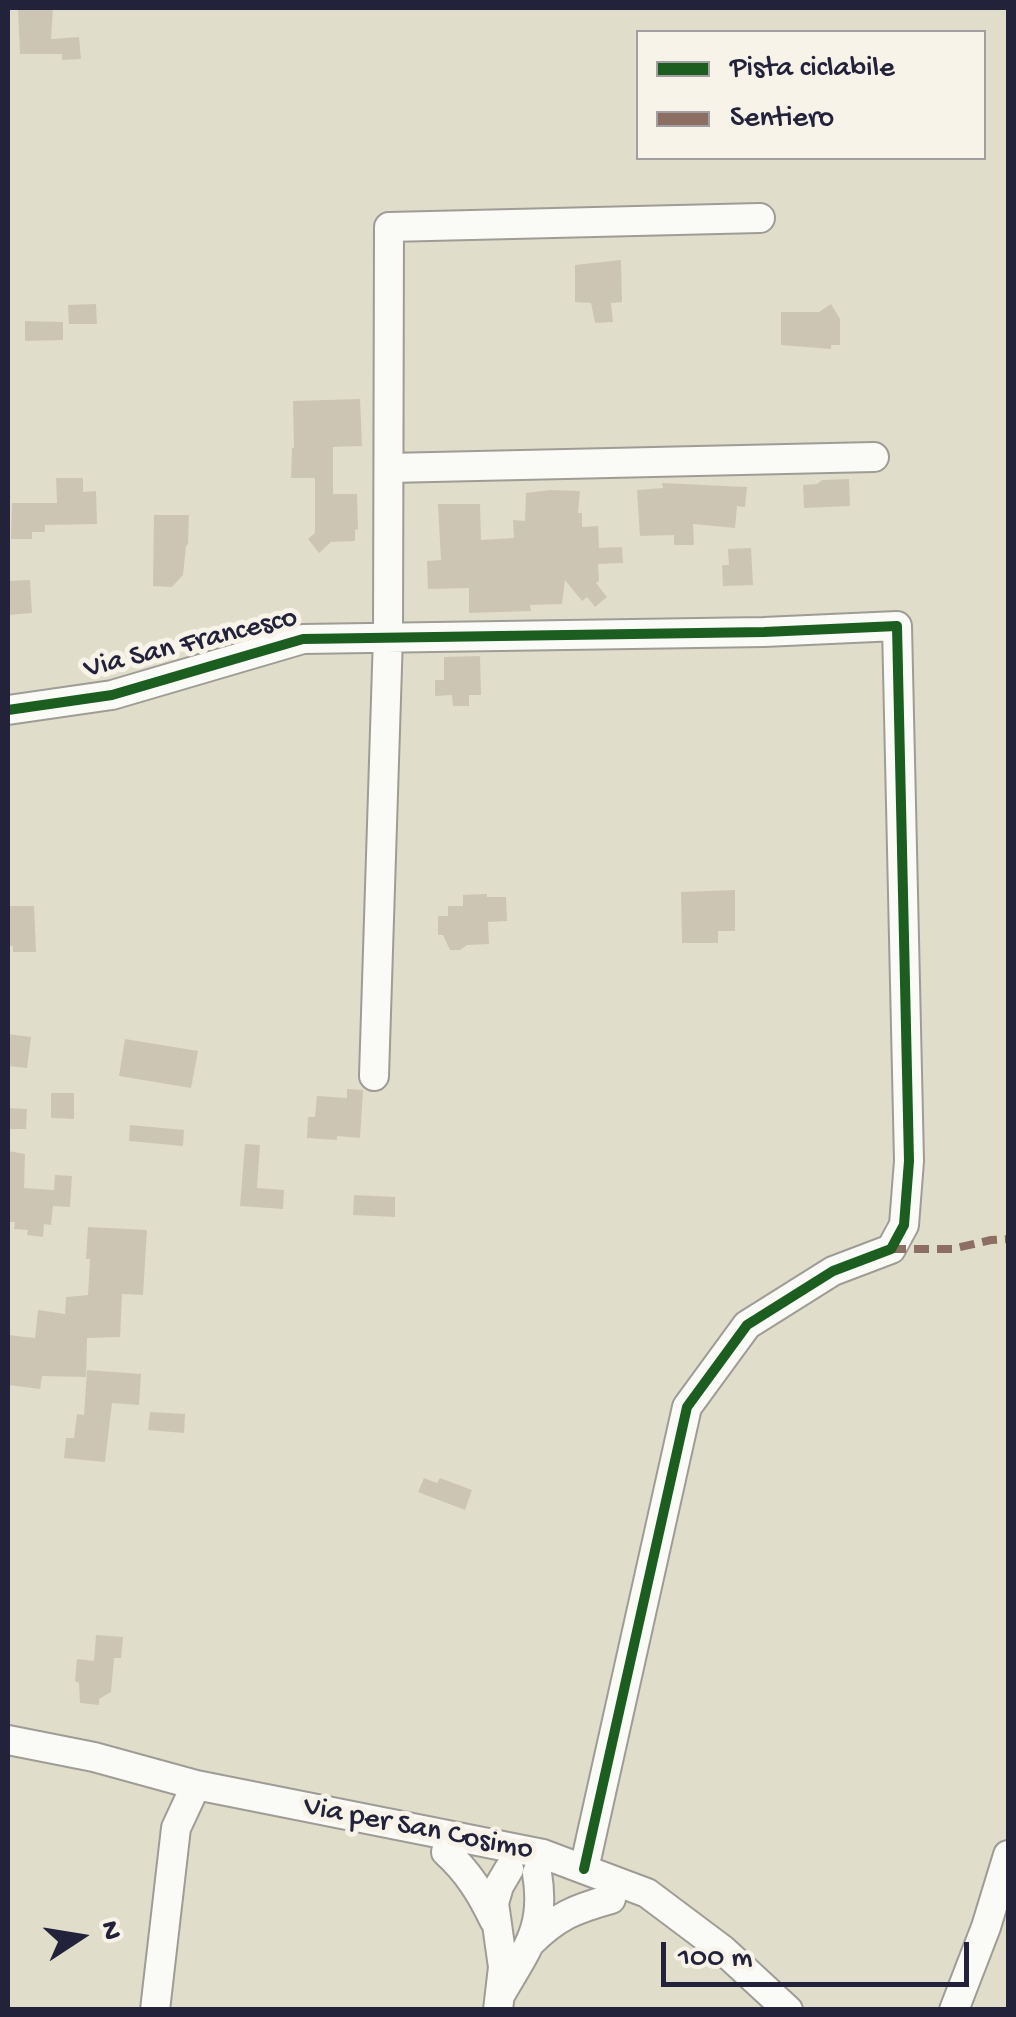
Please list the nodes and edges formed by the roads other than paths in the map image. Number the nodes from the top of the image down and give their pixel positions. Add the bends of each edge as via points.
1 (760, 218) dead end
2 (874, 458) dead end
3 (389, 468) junction
4 (388, 636) junction
5 (8, 710) edge
6 (374, 1076) dead end
7 (8, 1740) edge
8 (196, 1785) junction
9 (446, 1852) dead end
10 (1008, 1854) edge
11 (584, 1870) junction
12 (612, 1899) dead end
13 (495, 1922) junction
14 (529, 1944) junction
15 (500, 2001) edge
16 (154, 2010) edge
17 (788, 2010) edge
18 (954, 2010) edge

1 - 3 street via 390,227
2 - 3 street
3 - 4 street
4 - 5 street, Via San Francesco via 302,639 112,695
4 - 6 street
4 - 11 street, Via San Francesco via 896,626 904,1225 891,1249 833,1271 747,1325 687,1407
7 - 8 street, Via per San Cosimo
8 - 11 street, Via per San Cosimo via 523,1849
8 - 16 street via 176,1828
9 - 13 street via 479,1890
10 - 18 street
11 - 17 street, Via per San Cosimo via 647,1893
12 - 14 street via 552,1922
13 - 14 street via 499,1886 523,1871 542,1899
13 - 15 street
14 - 15 street

